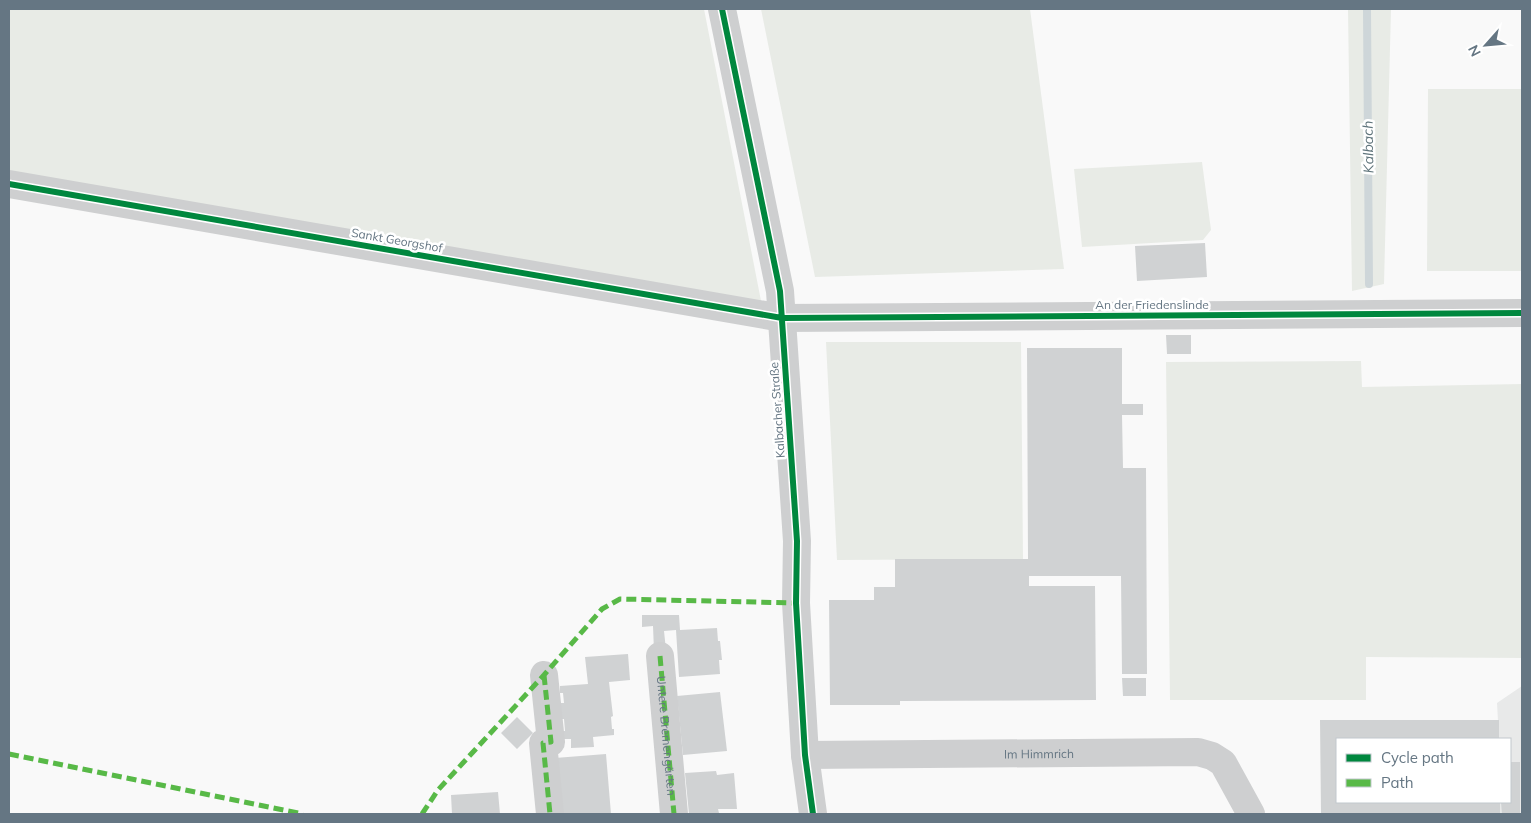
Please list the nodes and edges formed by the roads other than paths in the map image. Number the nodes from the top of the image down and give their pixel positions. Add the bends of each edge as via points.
1 (722, 9) edge
2 (9, 184) edge
3 (1522, 313) edge
4 (782, 318) junction
5 (660, 656) dead end
6 (544, 675) dead end
7 (805, 754) junction
8 (1242, 811) edge
9 (550, 814) edge
10 (674, 814) edge
11 (812, 814) edge

1 - 4 street, Kalbacher Straße via 780,291
2 - 4 street, Sankt Georgshof
3 - 4 street, An der Friedenslinde
4 - 7 street, Kalbacher Straße via 797,541 796,603
5 - 10 street, Untere Bremengärten
6 - 9 street via 551,742 543,743
7 - 8 street, Im Himmrich via 1198,752 1223,763
7 - 11 street, Kalbacher Straße

